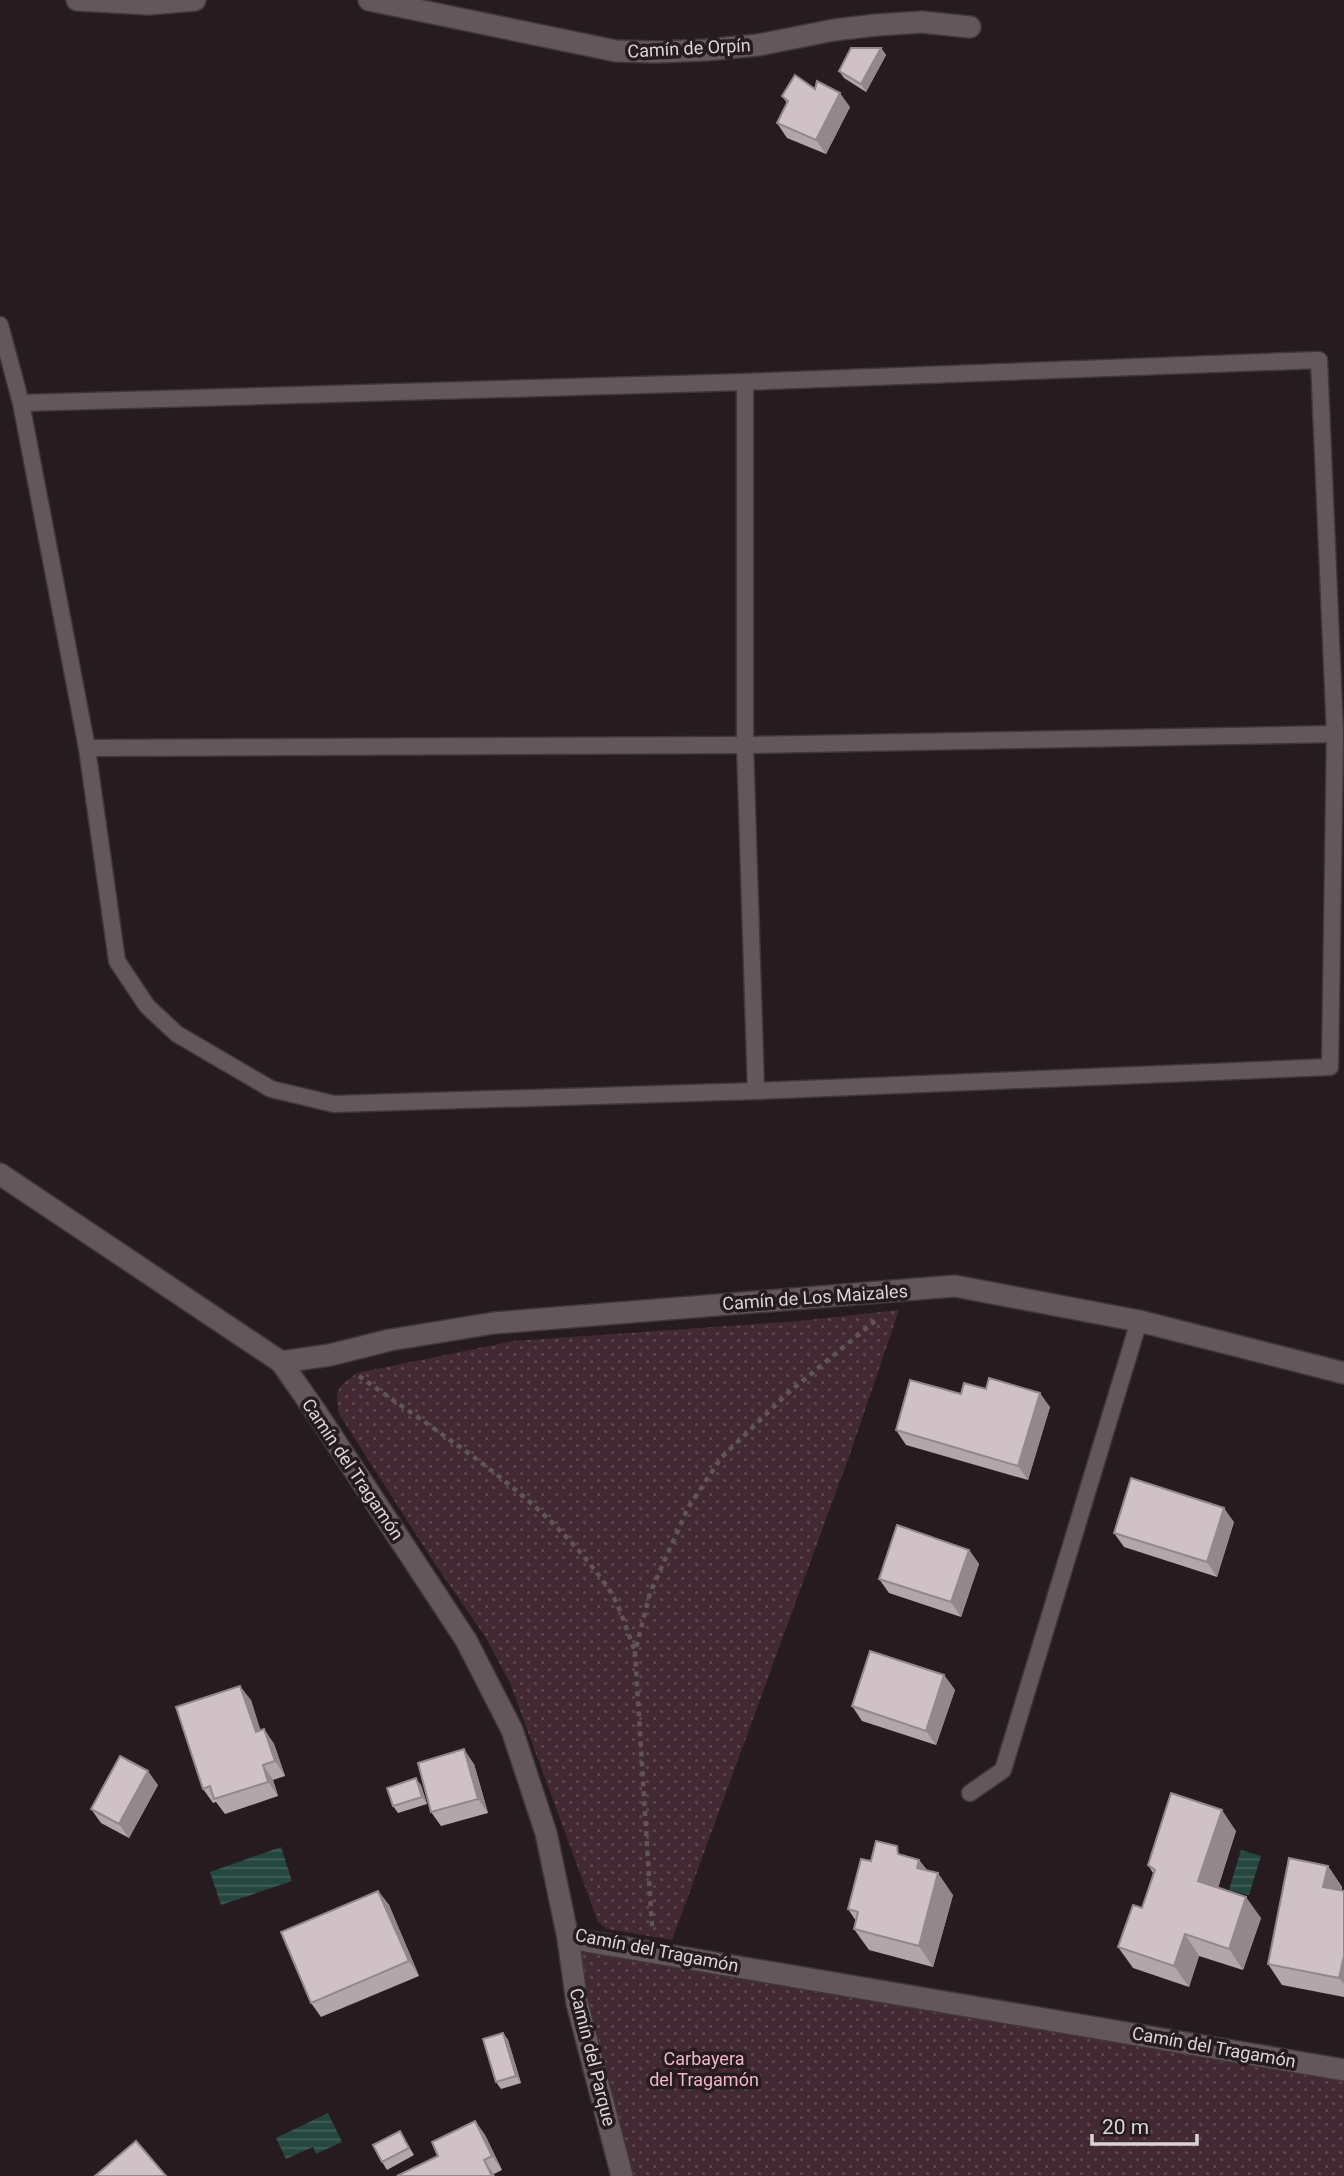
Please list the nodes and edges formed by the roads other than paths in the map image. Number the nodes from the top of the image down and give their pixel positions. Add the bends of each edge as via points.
1 (77, 0) edge
2 (195, 0) edge
3 (369, 0) edge
4 (970, 27) dead end
5 (0, 325) edge
6 (746, 382) junction
7 (21, 403) junction
8 (1335, 734) junction
9 (745, 745) junction
10 (87, 748) junction
11 (756, 1091) junction
12 (0, 1174) edge
13 (1139, 1321) junction
14 (281, 1362) junction
15 (1344, 1373) edge
16 (970, 1793) dead end
17 (568, 1938) junction
18 (1344, 2070) edge
19 (622, 2176) edge

1 - 2 street via 149,4
3 - 4 street, Camín de Orpín via 616,51 706,50 876,25 922,22
5 - 7 lane
6 - 7 lane
6 - 8 lane via 1319,360
6 - 9 lane
7 - 10 lane
8 - 9 lane
8 - 11 lane via 1330,1067
9 - 10 lane
9 - 11 lane
10 - 11 lane via 117,961 147,1006 177,1034 271,1089 334,1104
12 - 14 street, Camín del Tragamón
13 - 14 street, Camín de Los Maizales via 955,1286 494,1323
13 - 15 street, Camín de Los Maizales
13 - 16 lane via 1003,1770
14 - 17 street, Camín del Tragamón via 466,1640 512,1730 546,1833
17 - 18 street, Camín del Tragamón
17 - 19 street, Camín del Parque via 577,2003

